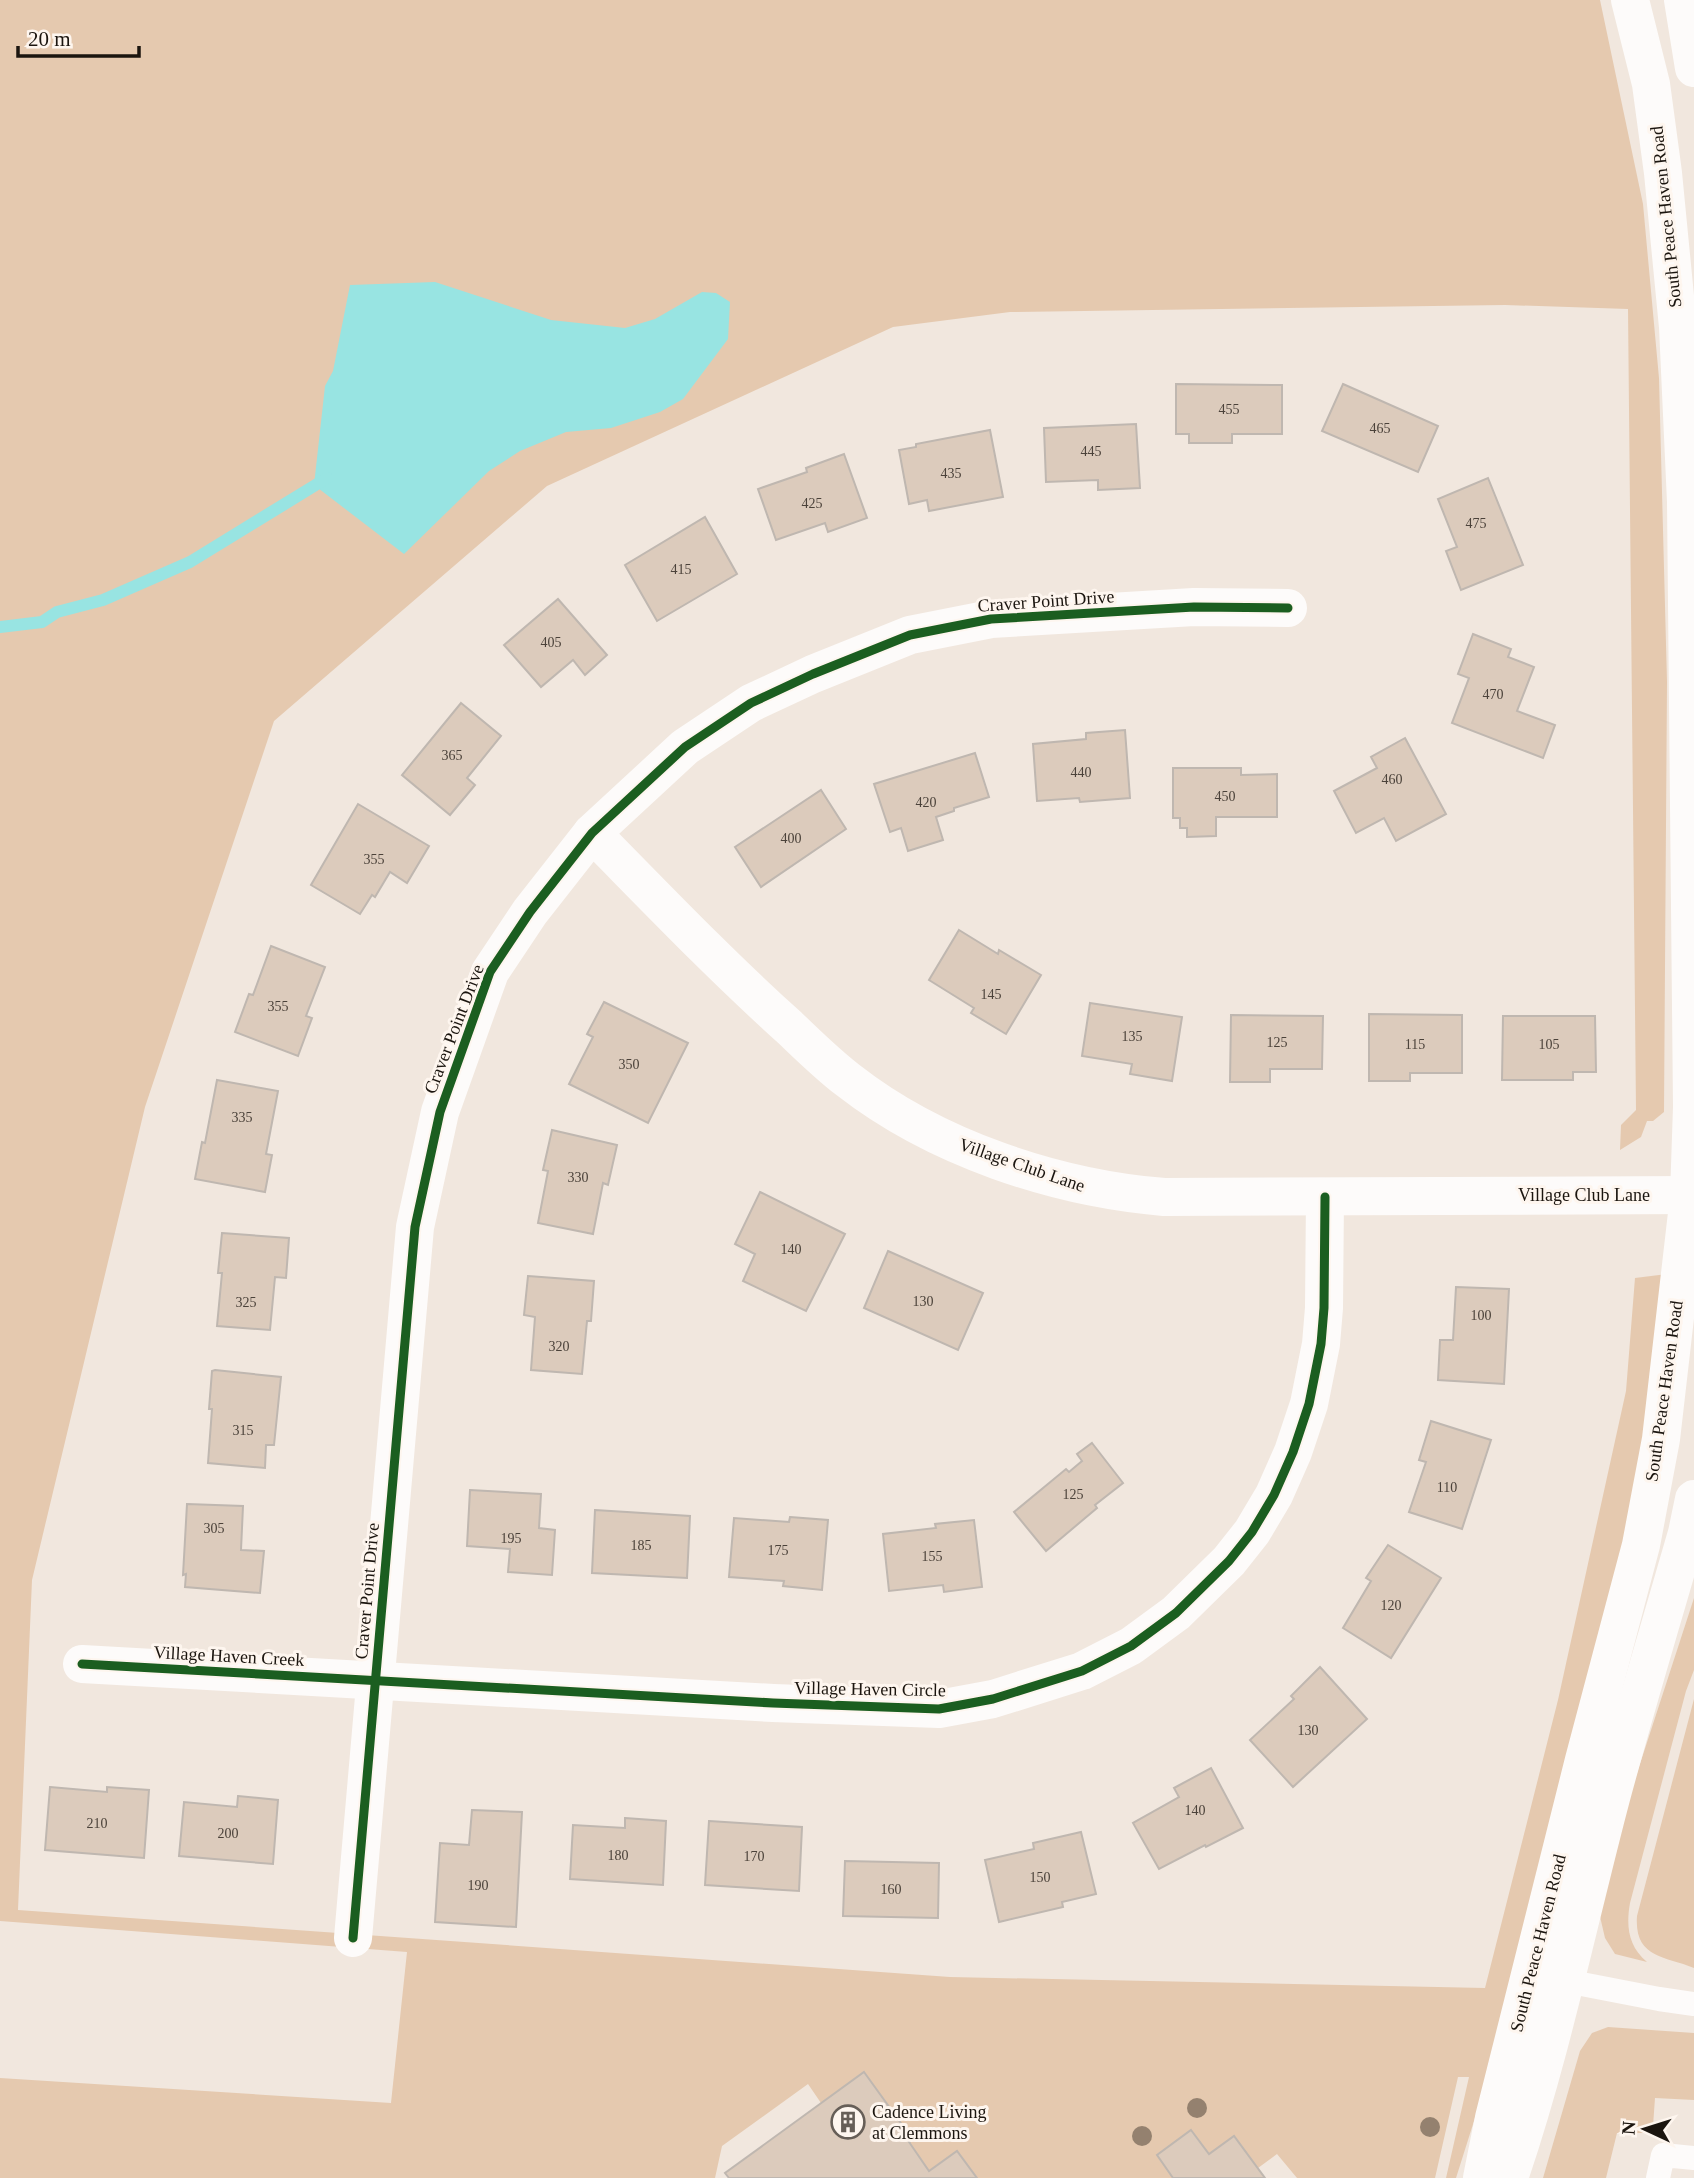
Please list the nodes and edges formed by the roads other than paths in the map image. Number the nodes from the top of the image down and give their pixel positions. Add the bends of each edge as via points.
1 (1630, 0) edge
2 (1683, 0) edge
3 (1694, 68) edge
4 (1288, 608) dead end
5 (592, 833) junction
6 (1691, 1195) edge
7 (1325, 1197) junction
8 (1694, 1499) edge
9 (82, 1664) dead end
10 (375, 1680) junction
11 (353, 1938) dead end
12 (1566, 1981) junction
13 (1694, 2004) edge
14 (1694, 2158) edge
15 (1482, 2178) edge
16 (1509, 2178) edge
17 (1658, 2178) edge

1 - 6 street, South Peace Haven Road via 1651,84 1678,327 1686,502
2 - 3 street
4 - 5 street, Craver Point Drive via 1194,607 991,619 910,635 751,703 685,747
5 - 7 street, Village Club Lane via 735,978 849,1081 922,1127 1001,1161 1096,1189 1177,1198
5 - 10 street, Craver Point Drive via 490,972 440,1112 415,1227
6 - 7 street, Village Club Lane
6 - 15 street, South Peace Haven Road via 1661,1439 1641,1545 1500,2091
7 - 10 street, Village Haven Circle via 1321,1344 1309,1404 1274,1495 1228,1561 1176,1613 1123,1650 1082,1671 993,1699 939,1709
8 - 12 street, South Peace Haven Road via 1612,1793
9 - 10 street, Village Haven Creek
10 - 11 street, Craver Point Drive
12 - 13 lane
12 - 16 street, South Peace Haven Road
14 - 17 lane via 1663,2155

